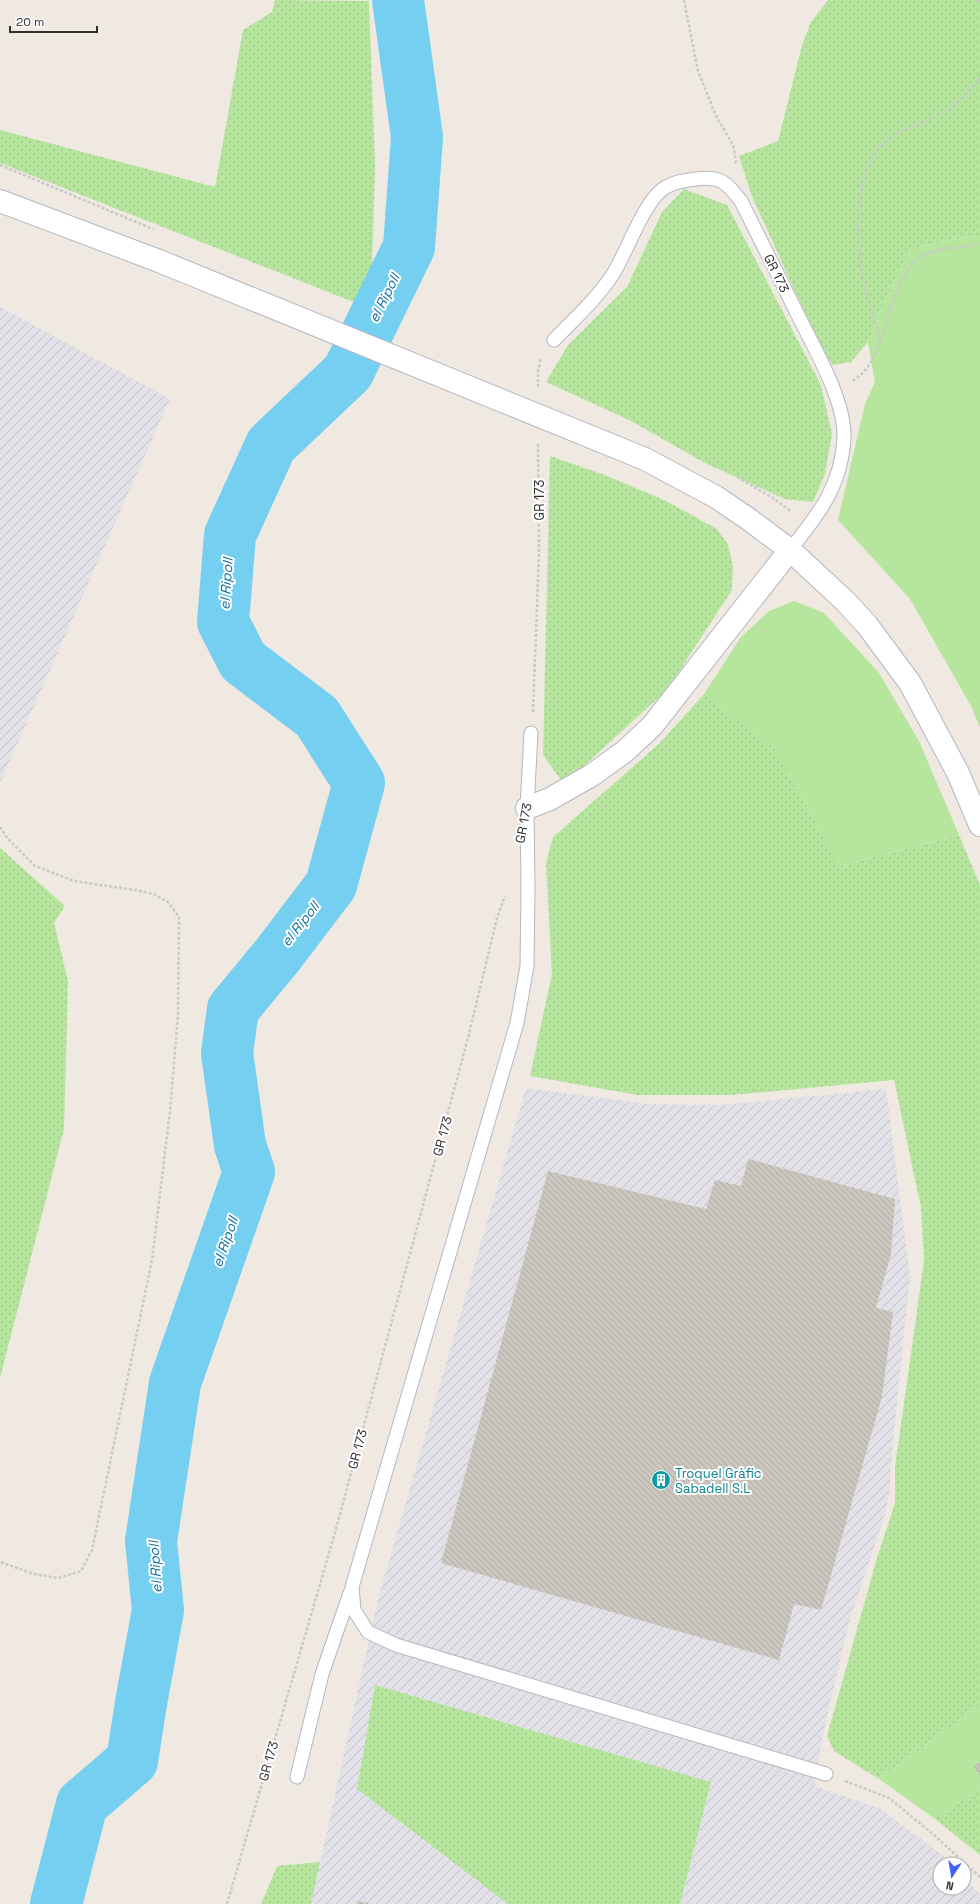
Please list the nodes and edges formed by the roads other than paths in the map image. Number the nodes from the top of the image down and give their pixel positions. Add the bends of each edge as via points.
1 (0, 201) edge
2 (554, 340) dead end
3 (790, 550) junction
4 (531, 733) road end
5 (527, 808) junction
6 (980, 825) edge
7 (352, 1587) junction
8 (826, 1774) road end
9 (297, 1777) dead end

1 - 3 main road, bridge via 160,261 645,459 716,497
2 - 3 lane, GR 173 via 612,275 647,205 666,187 708,177 727,183 741,201 835,392 841,414 844,436 839,467 825,504
3 - 5 main road via 652,726 624,752 592,775 550,799
3 - 6 main road via 846,602 891,655 910,683 958,773
4 - 5 lane, GR 173
5 - 7 lane, GR 173 via 527,966 517,1023
7 - 8 lane via 354,1610 368,1632 396,1645
7 - 9 lane, GR 173 via 322,1674

